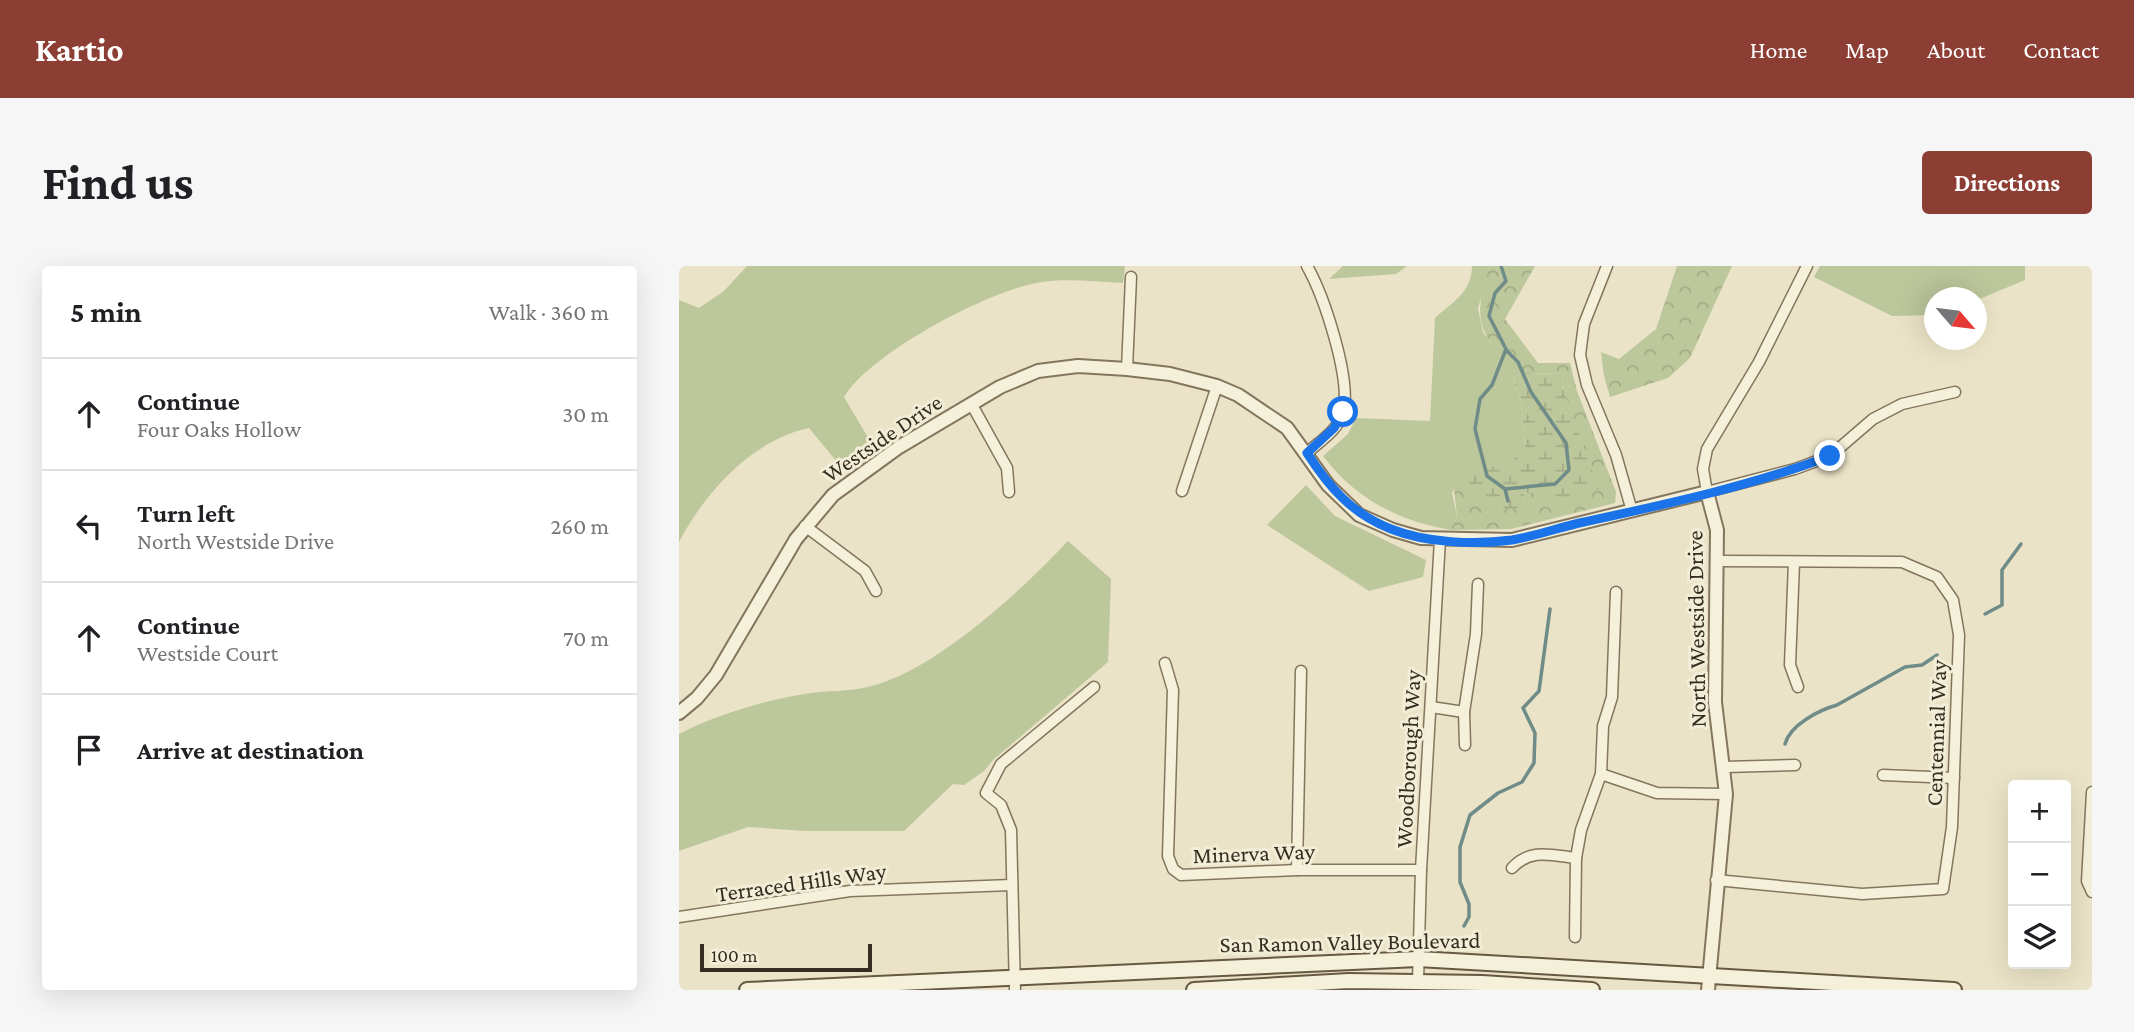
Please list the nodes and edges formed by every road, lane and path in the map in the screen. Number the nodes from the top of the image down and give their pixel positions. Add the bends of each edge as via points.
1 (1307, 266) edge
2 (1607, 266) edge
3 (1807, 266) edge
4 (1131, 277) dead end
5 (1127, 369) junction
6 (1217, 386) junction
7 (1955, 392) dead end
8 (971, 405) junction
9 (1307, 453) junction
10 (1182, 491) dead end
11 (1009, 492) dead end
12 (1707, 492) junction
13 (1632, 511) junction
14 (805, 526) junction
15 (1440, 540) junction
16 (1718, 561) junction
17 (1794, 562) junction
18 (1478, 584) dead end
19 (877, 591) dead end
20 (1616, 592) dead end
21 (1165, 663) dead end
22 (1301, 671) dead end
23 (1094, 687) dead end
24 (1798, 687) dead end
25 (1431, 707) junction
26 (1464, 712) junction
27 (679, 713) edge
28 (1465, 745) dead end
29 (1795, 765) dead end
30 (1724, 767) junction
31 (1601, 774) junction
32 (1883, 775) dead end
33 (1954, 778) junction
34 (2092, 792) edge
35 (1726, 794) junction
36 (1576, 858) junction
37 (1512, 868) dead end
38 (1297, 870) junction
39 (1420, 870) junction
40 (1716, 880) junction
41 (1013, 885) junction
42 (2092, 892) edge
43 (679, 917) edge
44 (1575, 937) dead end
45 (1418, 959) junction
46 (1418, 981) junction
47 (1708, 983) edge
48 (1015, 985) edge
49 (747, 990) edge
50 (1194, 990) edge
51 (1592, 990) edge
52 (1954, 990) edge

1 - 9 street via 1330,314 1343,412 1334,428
2 - 13 street via 1584,324 1580,355
3 - 12 street via 1759,362 1707,449 1703,469
4 - 5 street
5 - 6 street, North Westside Drive
5 - 8 street, Westside Drive via 1077,366 1038,371
6 - 9 street, North Westside Drive via 1258,407 1286,428
6 - 10 street
7 - 12 street via 1892,409 1830,456
8 - 11 street via 1007,468
8 - 14 street, Westside Drive via 864,470
9 - 15 street, North Westside Drive via 1328,485 1359,514 1393,530
12 - 13 street, North Westside Drive
12 - 16 street, North Westside Drive via 1717,530
13 - 15 street, North Westside Drive via 1512,540
14 - 19 street via 865,571
14 - 27 street, Westside Drive via 716,675
15 - 25 street, Woodborough Way
16 - 17 street, Centennial Way
16 - 30 street, North Westside Drive via 1715,702
17 - 24 street via 1790,665
17 - 33 street, Centennial Way via 1902,562 1937,577 1953,600 1959,635
18 - 26 street
20 - 31 street via 1612,696 1603,726
21 - 38 street, Minerva Way via 1173,690 1168,856 1173,869 1181,875
22 - 38 street
23 - 41 street via 1001,764 986,793 1008,815
25 - 26 street
25 - 39 street, Woodborough Way
26 - 28 street
29 - 30 street
30 - 35 street, North Westside Drive
31 - 35 street via 1657,793
31 - 36 street
32 - 33 street
33 - 40 street, Centennial Way via 1943,889 1862,894
34 - 42 street via 2087,881
35 - 40 street, North Westside Drive
36 - 37 street via 1537,853 1522,857
36 - 44 street
38 - 39 street, Minerva Way
39 - 45 street, Woodborough Way
40 - 47 street, North Westside Drive
41 - 43 street, Terraced Hills Way via 850,891
41 - 48 street
45 - 46 street, Woodborough Way
45 - 47 main road, San Ramon Valley Boulevard
45 - 48 main road, San Ramon Valley Boulevard
46 - 50 main road, San Ramon Valley Boulevard
46 - 51 main road, San Ramon Valley Boulevard
47 - 52 main road, San Ramon Valley Boulevard
48 - 49 main road, San Ramon Valley Boulevard

